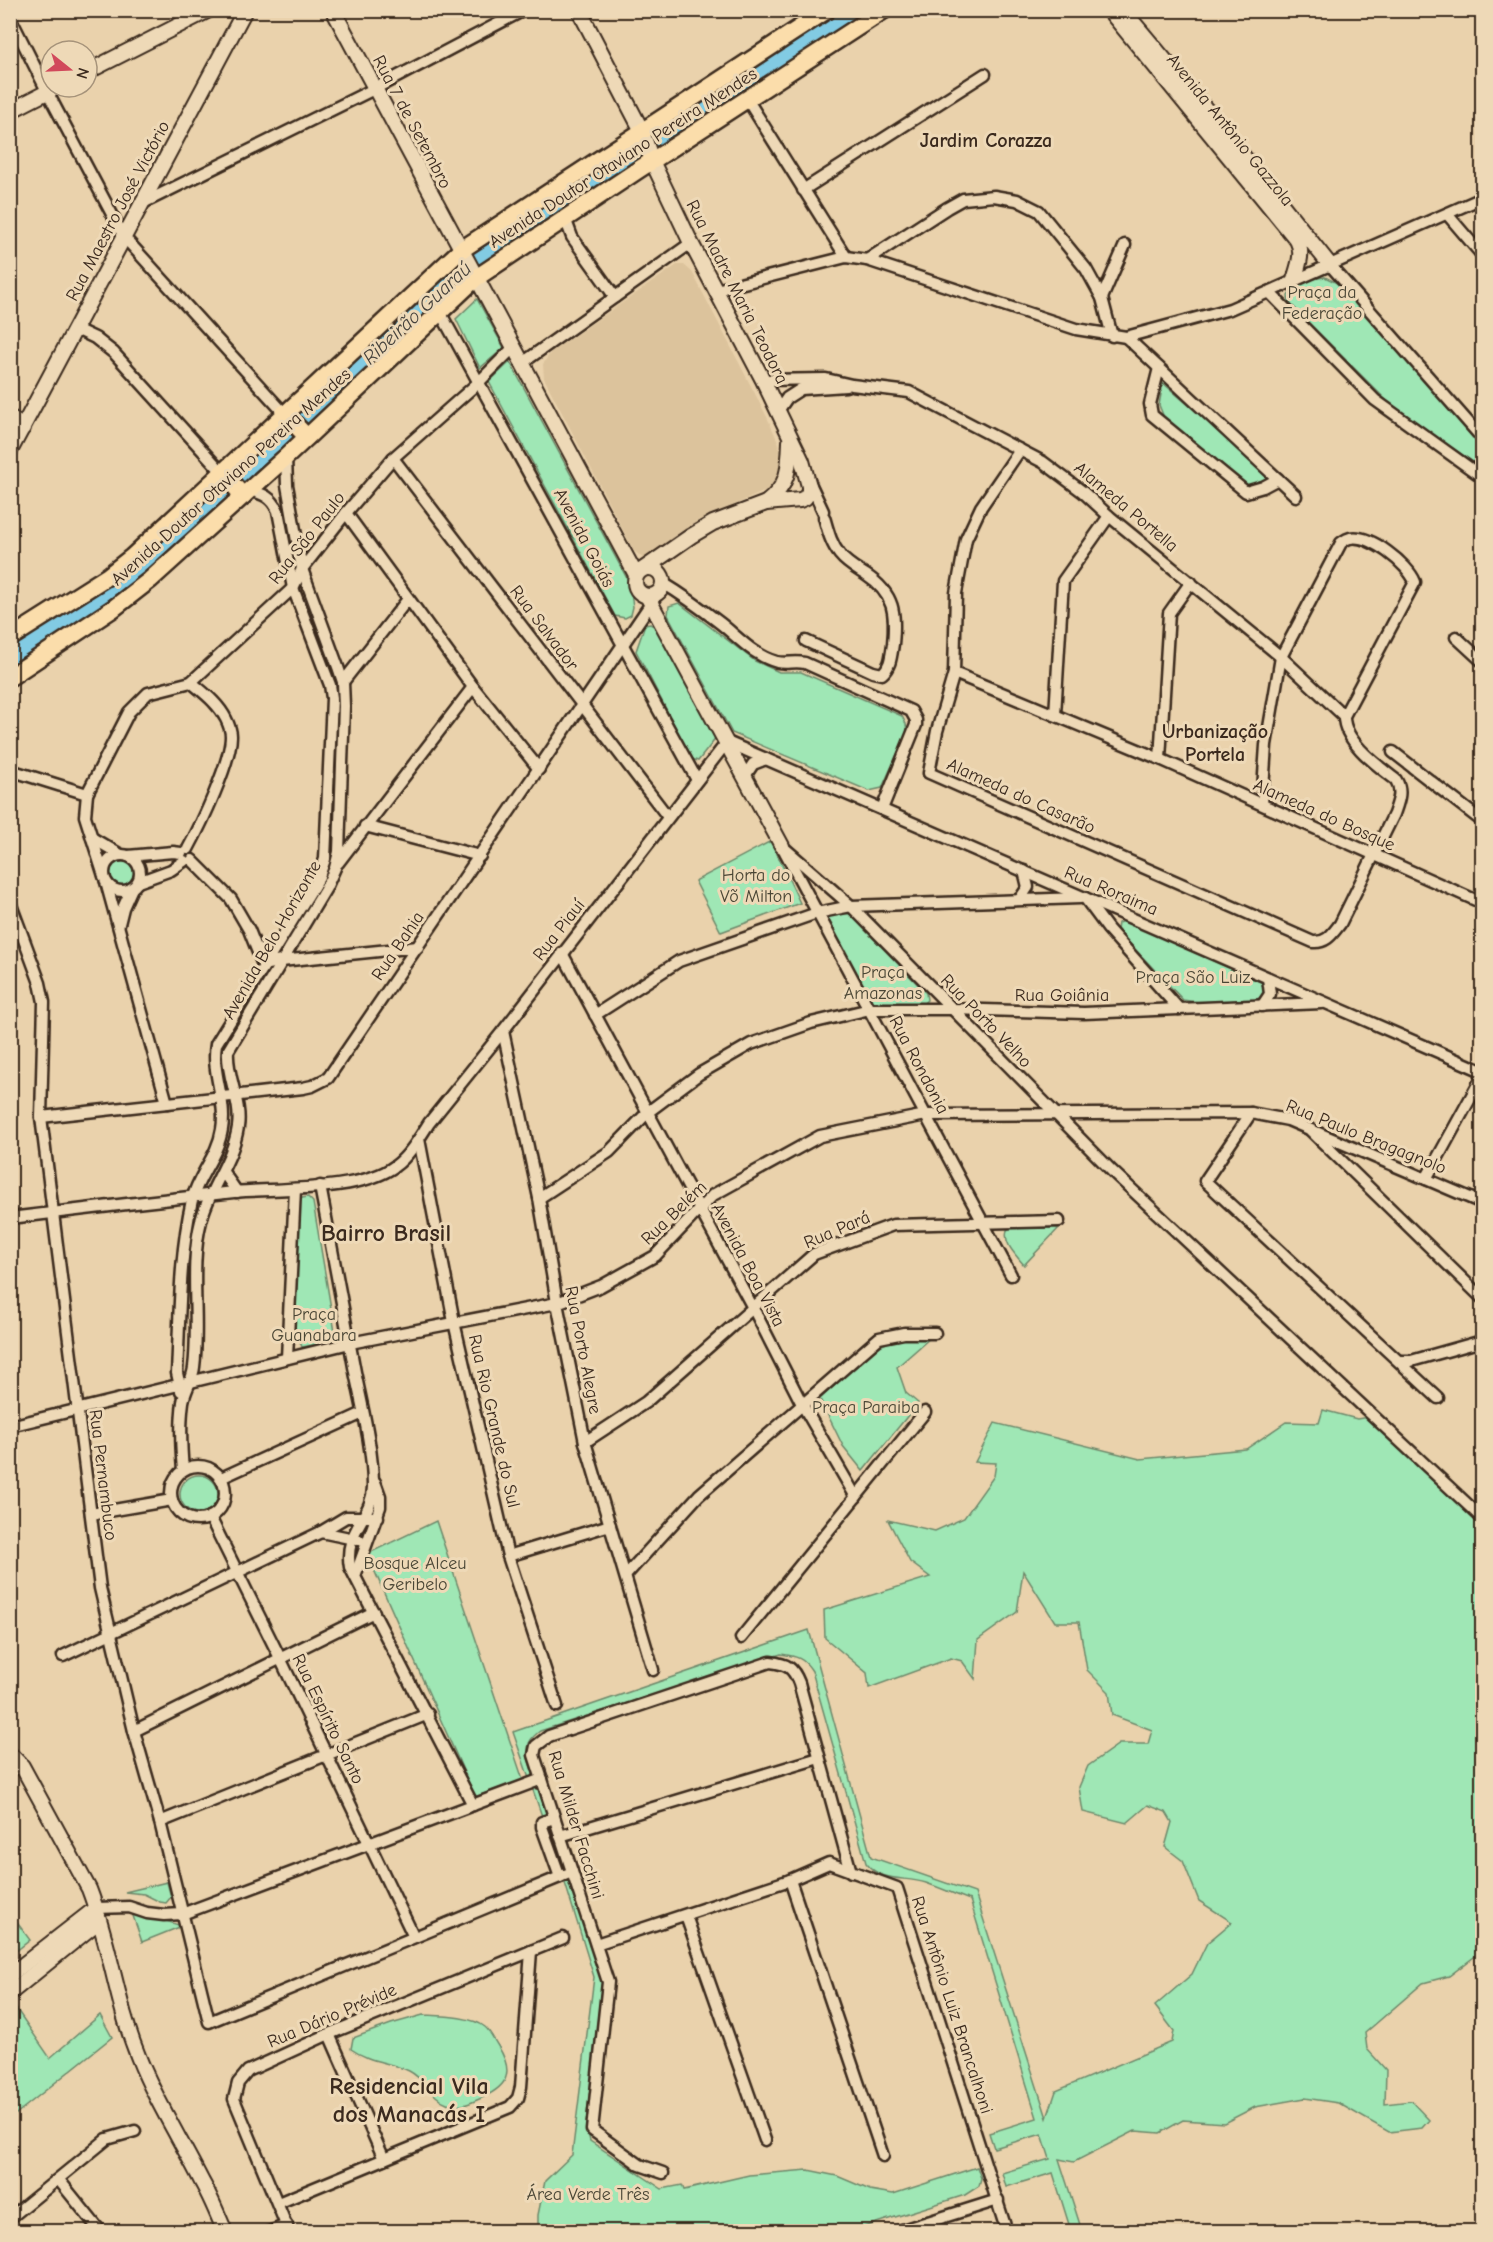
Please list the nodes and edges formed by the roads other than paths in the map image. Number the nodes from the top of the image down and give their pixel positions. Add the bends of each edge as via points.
1 (245, 10) edge
2 (333, 10) edge
3 (524, 10) edge
4 (579, 10) edge
5 (884, 10) edge
6 (1109, 10) edge
7 (1123, 10) edge
8 (825, 11) edge
9 (204, 12) edge
10 (10, 17) edge
11 (99, 66) edge
12 (39, 67) edge
13 (985, 74) dead end
14 (374, 89) junction
15 (39, 96) edge
16 (57, 99) edge
17 (747, 99) junction
18 (10, 111) edge
19 (643, 135) junction
20 (651, 158) junction
21 (803, 190) junction
22 (1482, 198) edge
23 (141, 204) junction
24 (1447, 214) junction
25 (565, 218) junction
26 (124, 237) junction
27 (691, 243) junction
28 (1125, 245) dead end
29 (463, 254) junction
30 (1482, 255) edge
31 (846, 257) junction
32 (867, 260) junction
33 (1330, 264) junction
34 (474, 274) junction
35 (1294, 280) junction
36 (716, 290) junction
37 (1269, 292) junction
38 (615, 297) junction
39 (1102, 298) junction
40 (440, 312) junction
41 (76, 329) junction
42 (1113, 336) junction
43 (1126, 337) junction
44 (513, 348) junction
45 (521, 364) junction
46 (1160, 368) junction
47 (763, 380) junction
48 (479, 382) junction
49 (852, 385) junction
50 (778, 411) junction
51 (10, 417) edge
52 (296, 426) junction
53 (23, 428) junction
54 (1482, 438) edge
55 (790, 439) junction
56 (1020, 450) junction
57 (10, 451) edge
58 (286, 457) junction
59 (393, 458) junction
60 (1482, 477) edge
61 (807, 479) junction
62 (1278, 479) junction
63 (784, 483) junction
64 (236, 486) junction
65 (1296, 496) dead end
66 (792, 501) junction
67 (766, 503) junction
68 (346, 513) junction
69 (1109, 516) junction
70 (671, 551) junction
71 (302, 569) junction
72 (641, 572) junction
73 (1191, 582) junction
74 (293, 588) junction
75 (657, 591) junction
76 (408, 599) junction
77 (1456, 637) dead end
78 (10, 638) edge
79 (806, 641) dead end
80 (623, 647) junction
81 (1281, 657) junction
82 (1482, 661) edge
83 (338, 667) junction
84 (327, 673) junction
85 (954, 673) junction
86 (10, 677) edge
87 (191, 682) junction
88 (342, 682) junction
89 (473, 687) junction
90 (344, 696) junction
91 (332, 698) junction
92 (582, 705) junction
93 (1055, 715) junction
94 (1344, 716) junction
95 (727, 742) junction
96 (1393, 752) dead end
97 (766, 759) junction
98 (1160, 759) junction
99 (539, 769) junction
100 (10, 770) edge
101 (745, 776) junction
102 (697, 780) junction
103 (87, 794) junction
104 (1262, 804) junction
105 (882, 809) junction
106 (668, 818) junction
107 (1482, 821) edge
108 (362, 831) junction
109 (92, 838) junction
110 (326, 839) junction
111 (340, 840) junction
112 (782, 846) junction
113 (1372, 855) junction
114 (125, 856) junction
115 (186, 856) junction
116 (480, 856) junction
117 (335, 868) junction
118 (1024, 871) junction
119 (105, 879) junction
120 (135, 885) junction
121 (1085, 898) junction
122 (1020, 899) junction
123 (10, 902) edge
124 (1482, 903) edge
125 (851, 906) junction
126 (818, 913) junction
127 (15, 925) edge
128 (118, 928) junction
129 (418, 946) junction
130 (562, 953) junction
131 (281, 961) junction
132 (263, 965) junction
133 (1268, 978) junction
134 (1288, 986) junction
135 (1326, 1003) junction
136 (1284, 1005) junction
137 (1262, 1006) junction
138 (870, 1009) junction
139 (952, 1009) junction
140 (1179, 1009) junction
141 (595, 1015) junction
142 (503, 1031) junction
143 (1482, 1071) edge
144 (1482, 1077) edge
145 (235, 1095) junction
146 (219, 1097) junction
147 (167, 1103) junction
148 (648, 1112) junction
149 (1251, 1113) junction
150 (1055, 1114) junction
151 (926, 1115) junction
152 (41, 1117) junction
153 (1306, 1127) junction
154 (419, 1139) junction
155 (223, 1172) junction
156 (1426, 1179) junction
157 (320, 1186) junction
158 (295, 1189) junction
159 (237, 1192) junction
160 (211, 1195) junction
161 (193, 1197) junction
162 (539, 1198) junction
163 (1482, 1203) edge
164 (700, 1209) junction
165 (54, 1213) junction
166 (10, 1218) edge
167 (983, 1221) junction
168 (1059, 1221) dead end
169 (1011, 1275) dead end
170 (1482, 1298) edge
171 (557, 1303) junction
172 (752, 1306) junction
173 (454, 1322) junction
174 (935, 1333) dead end
175 (1482, 1341) edge
176 (350, 1343) junction
177 (287, 1358) junction
178 (1400, 1361) junction
179 (191, 1382) junction
180 (178, 1385) junction
181 (1438, 1398) dead end
182 (183, 1400) junction
183 (802, 1404) junction
184 (78, 1409) junction
185 (925, 1412) dead end
186 (363, 1413) junction
187 (10, 1426) edge
188 (585, 1442) junction
189 (183, 1470) junction
190 (373, 1476) junction
191 (221, 1478) junction
192 (856, 1497) junction
193 (172, 1500) junction
194 (91, 1514) junction
195 (363, 1516) junction
196 (210, 1517) junction
197 (378, 1517) junction
198 (1482, 1518) edge
199 (610, 1525) junction
200 (321, 1532) junction
201 (333, 1534) junction
202 (353, 1538) junction
203 (367, 1542) junction
204 (508, 1556) junction
205 (348, 1557) junction
206 (237, 1571) junction
207 (626, 1575) junction
208 (355, 1576) junction
209 (374, 1612) junction
210 (111, 1632) junction
211 (741, 1638) dead end
212 (63, 1656) dead end
213 (280, 1658) junction
214 (653, 1670) dead end
215 (556, 1706) dead end
216 (428, 1714) junction
217 (134, 1731) junction
218 (10, 1754) edge
219 (327, 1755) junction
220 (819, 1758) junction
221 (542, 1779) junction
222 (473, 1805) junction
223 (554, 1818) junction
224 (160, 1822) junction
225 (560, 1836) junction
226 (369, 1843) junction
227 (572, 1872) junction
228 (851, 1872) junction
229 (560, 1877) junction
230 (790, 1880) junction
231 (98, 1914) junction
232 (182, 1914) junction
233 (686, 1916) junction
234 (414, 1937) junction
235 (563, 1938) dead end
236 (596, 1944) junction
237 (531, 1951) junction
238 (10, 1975) edge
239 (10, 1993) edge
240 (329, 2034) junction
241 (135, 2131) dead end
242 (765, 2140) dead end
243 (883, 2156) dead end
244 (384, 2159) junction
245 (663, 2173) dead end
246 (59, 2180) junction
247 (998, 2200) junction
248 (278, 2203) junction
249 (10, 2218) edge
250 (288, 2228) edge
251 (899, 2231) edge
252 (101, 2232) edge
253 (225, 2232) edge
254 (269, 2232) edge
255 (1007, 2232) edge

1 - 23 street, Rua Maestro José Victório
2 - 14 street, Rua 7 de Setembro
3 - 14 street
4 - 19 street
5 - 17 main road, Avenida Doutor Otaviano Pereira Mendes
6 - 35 street, Avenida Antônio Gazzola via 1297,240 1301,247
7 - 33 street, Avenida Antônio Gazzola
8 - 19 main road, Avenida Doutor Otaviano Pereira Mendes
9 - 11 street
10 - 12 street
13 - 21 street
14 - 23 street
14 - 29 street, Rua 7 de Setembro
15 - 18 street
16 - 26 street
17 - 20 main road, Avenida Doutor Otaviano Pereira Mendes
17 - 21 street
19 - 20 street, Rua Madre Maria Teodora
19 - 29 main road, Avenida Doutor Otaviano Pereira Mendes
20 - 25 main road, Avenida Doutor Otaviano Pereira Mendes
20 - 27 street, Rua Madre Maria Teodora
21 - 31 street
22 - 24 street
23 - 26 street, Rua Maestro José Victório
24 - 30 street
24 - 33 street
25 - 34 main road, Avenida Doutor Otaviano Pereira Mendes
25 - 38 street via 572,237
26 - 41 street, Rua Maestro José Victório
26 - 52 street
27 - 36 street, Rua Madre Maria Teodora
27 - 38 street
28 - 39 street
29 - 34 street, Avenida Goiás
29 - 52 main road, Avenida Doutor Otaviano Pereira Mendes
31 - 32 street
31 - 36 street
32 - 39 street via 963,200 1006,197 1039,211 1086,269
32 - 42 street via 1076,329
33 - 35 street
33 - 54 street
34 - 40 main road, Avenida Doutor Otaviano Pereira Mendes
34 - 44 street, Avenida Goiás
35 - 37 street
36 - 47 street, Rua Madre Maria Teodora
37 - 43 street via 1230,309
37 - 60 street via 1376,400
38 - 45 street
39 - 42 street
40 - 48 street, Avenida Goiás
40 - 52 main road, Avenida Doutor Otaviano Pereira Mendes
41 - 53 street, Rua Maestro José Victório
41 - 64 street, Avenida Belo Horizonte via 114,353
42 - 43 street
43 - 46 street
44 - 45 street, Avenida Goiás
44 - 48 street, Rua São Paulo
45 - 72 street, Avenida Goiás
46 - 62 street
46 - 62 street via 1150,404 1152,415 1246,492
47 - 49 street, Alameda Portella via 826,379
47 - 50 street, Rua Madre Maria Teodora
48 - 59 street, Rua São Paulo
48 - 80 street, Avenida Goiás
49 - 50 street, Alameda Portella via 801,389 787,398
49 - 56 street, Alameda Portella via 909,392
50 - 55 street, Rua Madre Maria Teodora
51 - 53 street
52 - 58 main road, Avenida Doutor Otaviano Pereira Mendes
52 - 64 main road, Avenida Doutor Otaviano Pereira Mendes
53 - 57 street, Rua Maestro José Victório
55 - 61 street, Rua Madre Maria Teodora
55 - 63 street, Rua Madre Maria Teodora
56 - 69 street, Alameda Portella via 1057,471
56 - 85 street, Alameda do Casarão via 981,507 966,538 956,593
58 - 64 main road, Avenida Doutor Otaviano Pereira Mendes
58 - 71 street, Avenida Belo Horizonte
59 - 68 street, Rua São Paulo
59 - 92 street, Rua Salvador
61 - 63 street via 796,474
61 - 66 street via 809,492 805,498
61 - 79 street via 824,514 832,544 841,557 879,586 896,618 891,661 882,674
62 - 65 street
63 - 66 street
63 - 67 street
64 - 74 street, Avenida Belo Horizonte via 266,495 278,511
64 - 78 main road, Avenida Doutor Otaviano Pereira Mendes
64 - 86 main road, Avenida Doutor Otaviano Pereira Mendes via 132,595
66 - 67 street
67 - 70 street via 713,524
68 - 71 street, Rua São Paulo
68 - 76 street
69 - 73 street, Alameda Portella
69 - 93 street via 1063,581
70 - 72 street
70 - 75 street
71 - 74 street, Rua São Paulo
71 - 83 street, Avenida Belo Horizonte
72 - 75 street via 656,569
72 - 75 street, Avenida Goiás via 635,586 642,594
73 - 81 street, Alameda Portella
73 - 98 street via 1169,613
74 - 84 street, Avenida Belo Horizonte
74 - 87 street, Rua São Paulo
75 - 80 street, Rua Bahia
75 - 95 street via 660,620
75 - 105 street via 680,594 762,655 778,662 805,663 912,711 916,725
76 - 88 street
76 - 89 street
77 - 82 street
80 - 92 street, Rua Bahia
80 - 102 street, Avenida Goiás
81 - 94 street, Alameda Portella
81 - 94 street via 1341,543 1351,538 1368,540 1398,560 1412,574 1413,590
81 - 104 street via 1266,745
83 - 84 street
83 - 88 street, Avenida Belo Horizonte
84 - 91 street, Avenida Belo Horizonte
85 - 93 street, Alameda do Bosque
85 - 113 street, Alameda do Casarão via 929,773 1313,942 1322,943 1340,924
87 - 103 street, Rua São Paulo via 148,693 139,700
87 - 115 street via 217,705 231,735 214,792
88 - 90 street, Avenida Belo Horizonte
89 - 99 street
89 - 108 street
90 - 91 street
90 - 111 street, Avenida Belo Horizonte
91 - 110 street, Avenida Belo Horizonte
92 - 99 street, Rua Bahia
92 - 106 street, Rua Salvador
93 - 98 street, Alameda do Bosque
94 - 113 street via 1351,736 1374,763 1396,780 1400,789 1394,814
95 - 97 street, Rua Roraima
95 - 101 street
95 - 102 street, Rua Piauí
96 - 107 street
97 - 101 street via 753,764
97 - 105 street, Rua Roraima
98 - 104 street, Alameda do Bosque
99 - 116 street, Rua Bahia
100 - 103 street
101 - 112 street, Rua Rondonia
102 - 106 street, Rua Piauí
103 - 109 street via 85,816
104 - 113 street, Alameda do Bosque
105 - 118 street, Rua Roraima
106 - 130 street, Rua Piauí
108 - 111 street
108 - 116 street
108 - 117 street
109 - 114 street
109 - 119 street
110 - 111 street
110 - 132 street, Avenida Belo Horizonte via 318,879
111 - 117 street, Avenida Belo Horizonte
112 - 125 street, Rua Porto Velho
112 - 126 street, Rua Rondonia
113 - 124 street, Alameda do Bosque
114 - 115 street via 173,852
114 - 119 street via 107,862
114 - 120 street via 135,860 139,867
115 - 120 street via 171,870
115 - 132 street via 231,899
116 - 129 street, Rua Bahia
117 - 131 street, Avenida Belo Horizonte
118 - 121 street, Rua Roraima
118 - 122 street via 1028,887
119 - 120 street via 118,891
119 - 128 street
120 - 128 street
121 - 122 street
121 - 133 street, Rua Roraima
121 - 140 street
122 - 125 street
123 - 127 street, Rua Pernambuco
125 - 126 street
125 - 139 street, Rua Porto Velho
126 - 138 street, Rua Rondonia
126 - 141 street via 679,961
127 - 152 street, Rua Pernambuco via 44,1002
128 - 147 street
129 - 131 street
129 - 145 street, Rua Bahia via 328,1077 312,1086
130 - 141 street, Avenida Boa Vista
130 - 142 street, Rua Piauí
131 - 132 street
131 - 145 street, Avenida Belo Horizonte via 228,1051 229,1077
132 - 146 street, Avenida Belo Horizonte via 216,1044 214,1063
133 - 134 street, Rua Roraima
133 - 137 street via 1270,993
134 - 135 street, Rua Roraima
134 - 136 street
135 - 136 street, Rua Goiânia
135 - 143 street, Rua Roraima
136 - 137 street, Rua Goiânia
137 - 140 street, Rua Goiânia
138 - 139 street, Rua Goiânia
138 - 148 street, Rua Goiânia via 811,1023 751,1044 699,1074
138 - 151 street, Rua Rondonia
139 - 140 street, Rua Goiânia via 1083,1013
139 - 150 street, Rua Porto Velho
141 - 148 street, Avenida Boa Vista
142 - 154 street, Rua Piauí
142 - 162 street, Rua Porto Alegre
144 - 156 street
145 - 146 street, Rua Bahia
145 - 155 street, Avenida Belo Horizonte via 238,1126
146 - 147 street, Rua Bahia
146 - 161 street, Avenida Belo Horizonte via 224,1114 216,1151
147 - 152 street, Rua Bahia
148 - 162 street, Rua Goiânia via 609,1152
148 - 164 street, Avenida Boa Vista
149 - 150 street, Rua Paulo Bragagnolo
149 - 153 street, Rua Paulo Bragagnolo
149 - 178 street via 1205,1181
150 - 151 street, Rua Belém
150 - 198 street, Rua Porto Velho
151 - 164 street, Rua Belém via 820,1136 713,1195
151 - 167 street, Rua Rondonia
152 - 165 street, Rua Pernambuco
153 - 156 street, Rua Paulo Bragagnolo
153 - 170 street
154 - 157 street, Rua Piauí via 395,1167 361,1182
154 - 173 street, Rua Rio Grande do Sul
155 - 159 street
155 - 160 street, Avenida Belo Horizonte
156 - 163 street, Rua Paulo Bragagnolo
157 - 158 street, Rua Piauí
157 - 176 street
158 - 159 street, Rua Piauí
158 - 177 street
159 - 160 street, Rua Piauí
160 - 161 street, Rua Piauí
160 - 179 street, Avenida Belo Horizonte via 197,1242
161 - 165 street, Rua Piauí
161 - 180 street, Avenida Belo Horizonte via 183,1247
162 - 171 street, Rua Porto Alegre
164 - 171 street, Rua Belém via 655,1256 601,1286
164 - 172 street, Avenida Boa Vista
165 - 166 street, Rua Piauí
165 - 184 street, Rua Pernambuco
167 - 168 street, Rua Pará
167 - 169 street, Rua Rondonia
167 - 172 street, Rua Pará via 893,1224 814,1254
171 - 173 street, Rua Belém
171 - 188 street, Rua Porto Alegre
172 - 183 street, Avenida Boa Vista
172 - 188 street, Rua Pará via 646,1401
173 - 176 street, Rua Belém
173 - 204 street, Rua Rio Grande do Sul
174 - 183 street via 879,1338
175 - 178 street
176 - 177 street, Rua Belém
176 - 186 street
177 - 179 street, Rua Belém
178 - 181 street
179 - 180 street, Rua Belém
179 - 182 street, Avenida Belo Horizonte
180 - 182 street, Avenida Belo Horizonte
180 - 184 street, Rua Belém
182 - 189 street, Avenida Belo Horizonte
183 - 192 street, Avenida Boa Vista
183 - 207 street via 699,1495
184 - 187 street, Rua Belém
184 - 194 street, Rua Pernambuco
185 - 192 street
186 - 190 street
186 - 191 street
188 - 199 street, Rua Porto Alegre
189 - 191 street via 204,1466
189 - 193 street via 172,1486
190 - 195 street via 372,1498
190 - 197 street via 380,1496
191 - 196 street via 224,1502
192 - 211 street
193 - 194 street
193 - 196 street via 187,1518
194 - 210 street, Rua Pernambuco via 100,1588
195 - 197 street
195 - 200 street via 346,1517
195 - 202 street
196 - 206 street, Rua Espírito Santo
197 - 203 street
199 - 204 street
199 - 207 street, Rua Porto Alegre
200 - 201 street
200 - 206 street
201 - 202 street
201 - 205 street
202 - 203 street
202 - 205 street
203 - 208 street
204 - 215 street, Rua Rio Grande do Sul
205 - 208 street
206 - 210 street
206 - 213 street, Rua Espírito Santo
207 - 214 street, Rua Porto Alegre
208 - 209 street
209 - 213 street
209 - 216 street
210 - 212 street
210 - 217 street, Rua Pernambuco
213 - 217 street
213 - 219 street, Rua Espírito Santo
216 - 219 street
216 - 222 street
217 - 224 street, Rua Pernambuco
218 - 231 street via 22,1766 89,1889
219 - 224 street
219 - 226 street, Rua Espírito Santo
220 - 221 street, Rua Milder Facchini via 795,1672 786,1664 770,1662 549,1736 536,1746 534,1755
220 - 225 street
220 - 228 street, Rua Milder Facchini
221 - 222 street
221 - 223 street, Rua Milder Facchini
222 - 226 street
223 - 225 street, Rua Milder Facchini
223 - 229 street via 542,1822 542,1827
224 - 232 street, Rua Pernambuco
225 - 227 street, Rua Milder Facchini
226 - 232 street
226 - 234 street, Rua Espírito Santo
227 - 229 street
227 - 236 street, Rua Milder Facchini
228 - 230 street, Rua Antônio Luiz Brancalhoni via 829,1863
228 - 247 street, Rua Antônio Luiz Brancalhoni via 897,1888
229 - 234 street
230 - 233 street, Rua Antônio Luiz Brancalhoni
230 - 243 street
231 - 232 street via 111,1907 129,1907 147,1913
231 - 238 street
231 - 239 street
231 - 253 street via 137,2055
232 - 234 street, Rua Pernambuco via 209,2022
233 - 236 street, Rua Antônio Luiz Brancalhoni
233 - 242 street
235 - 237 street, Rua Dário Prévide
236 - 245 street, Rua Milder Facchini via 608,1982 592,2130 640,2165
237 - 240 street, Rua Dário Prévide
237 - 244 street via 518,2098 510,2107
240 - 244 street
240 - 248 street, Rua Dário Prévide via 249,2071 238,2082 234,2099
241 - 246 street via 107,2139
244 - 248 street
246 - 249 street
246 - 252 street
247 - 251 street
247 - 255 street, Rua Antônio Luiz Brancalhoni
248 - 250 street, Rua Dário Prévide
250 - 254 street

